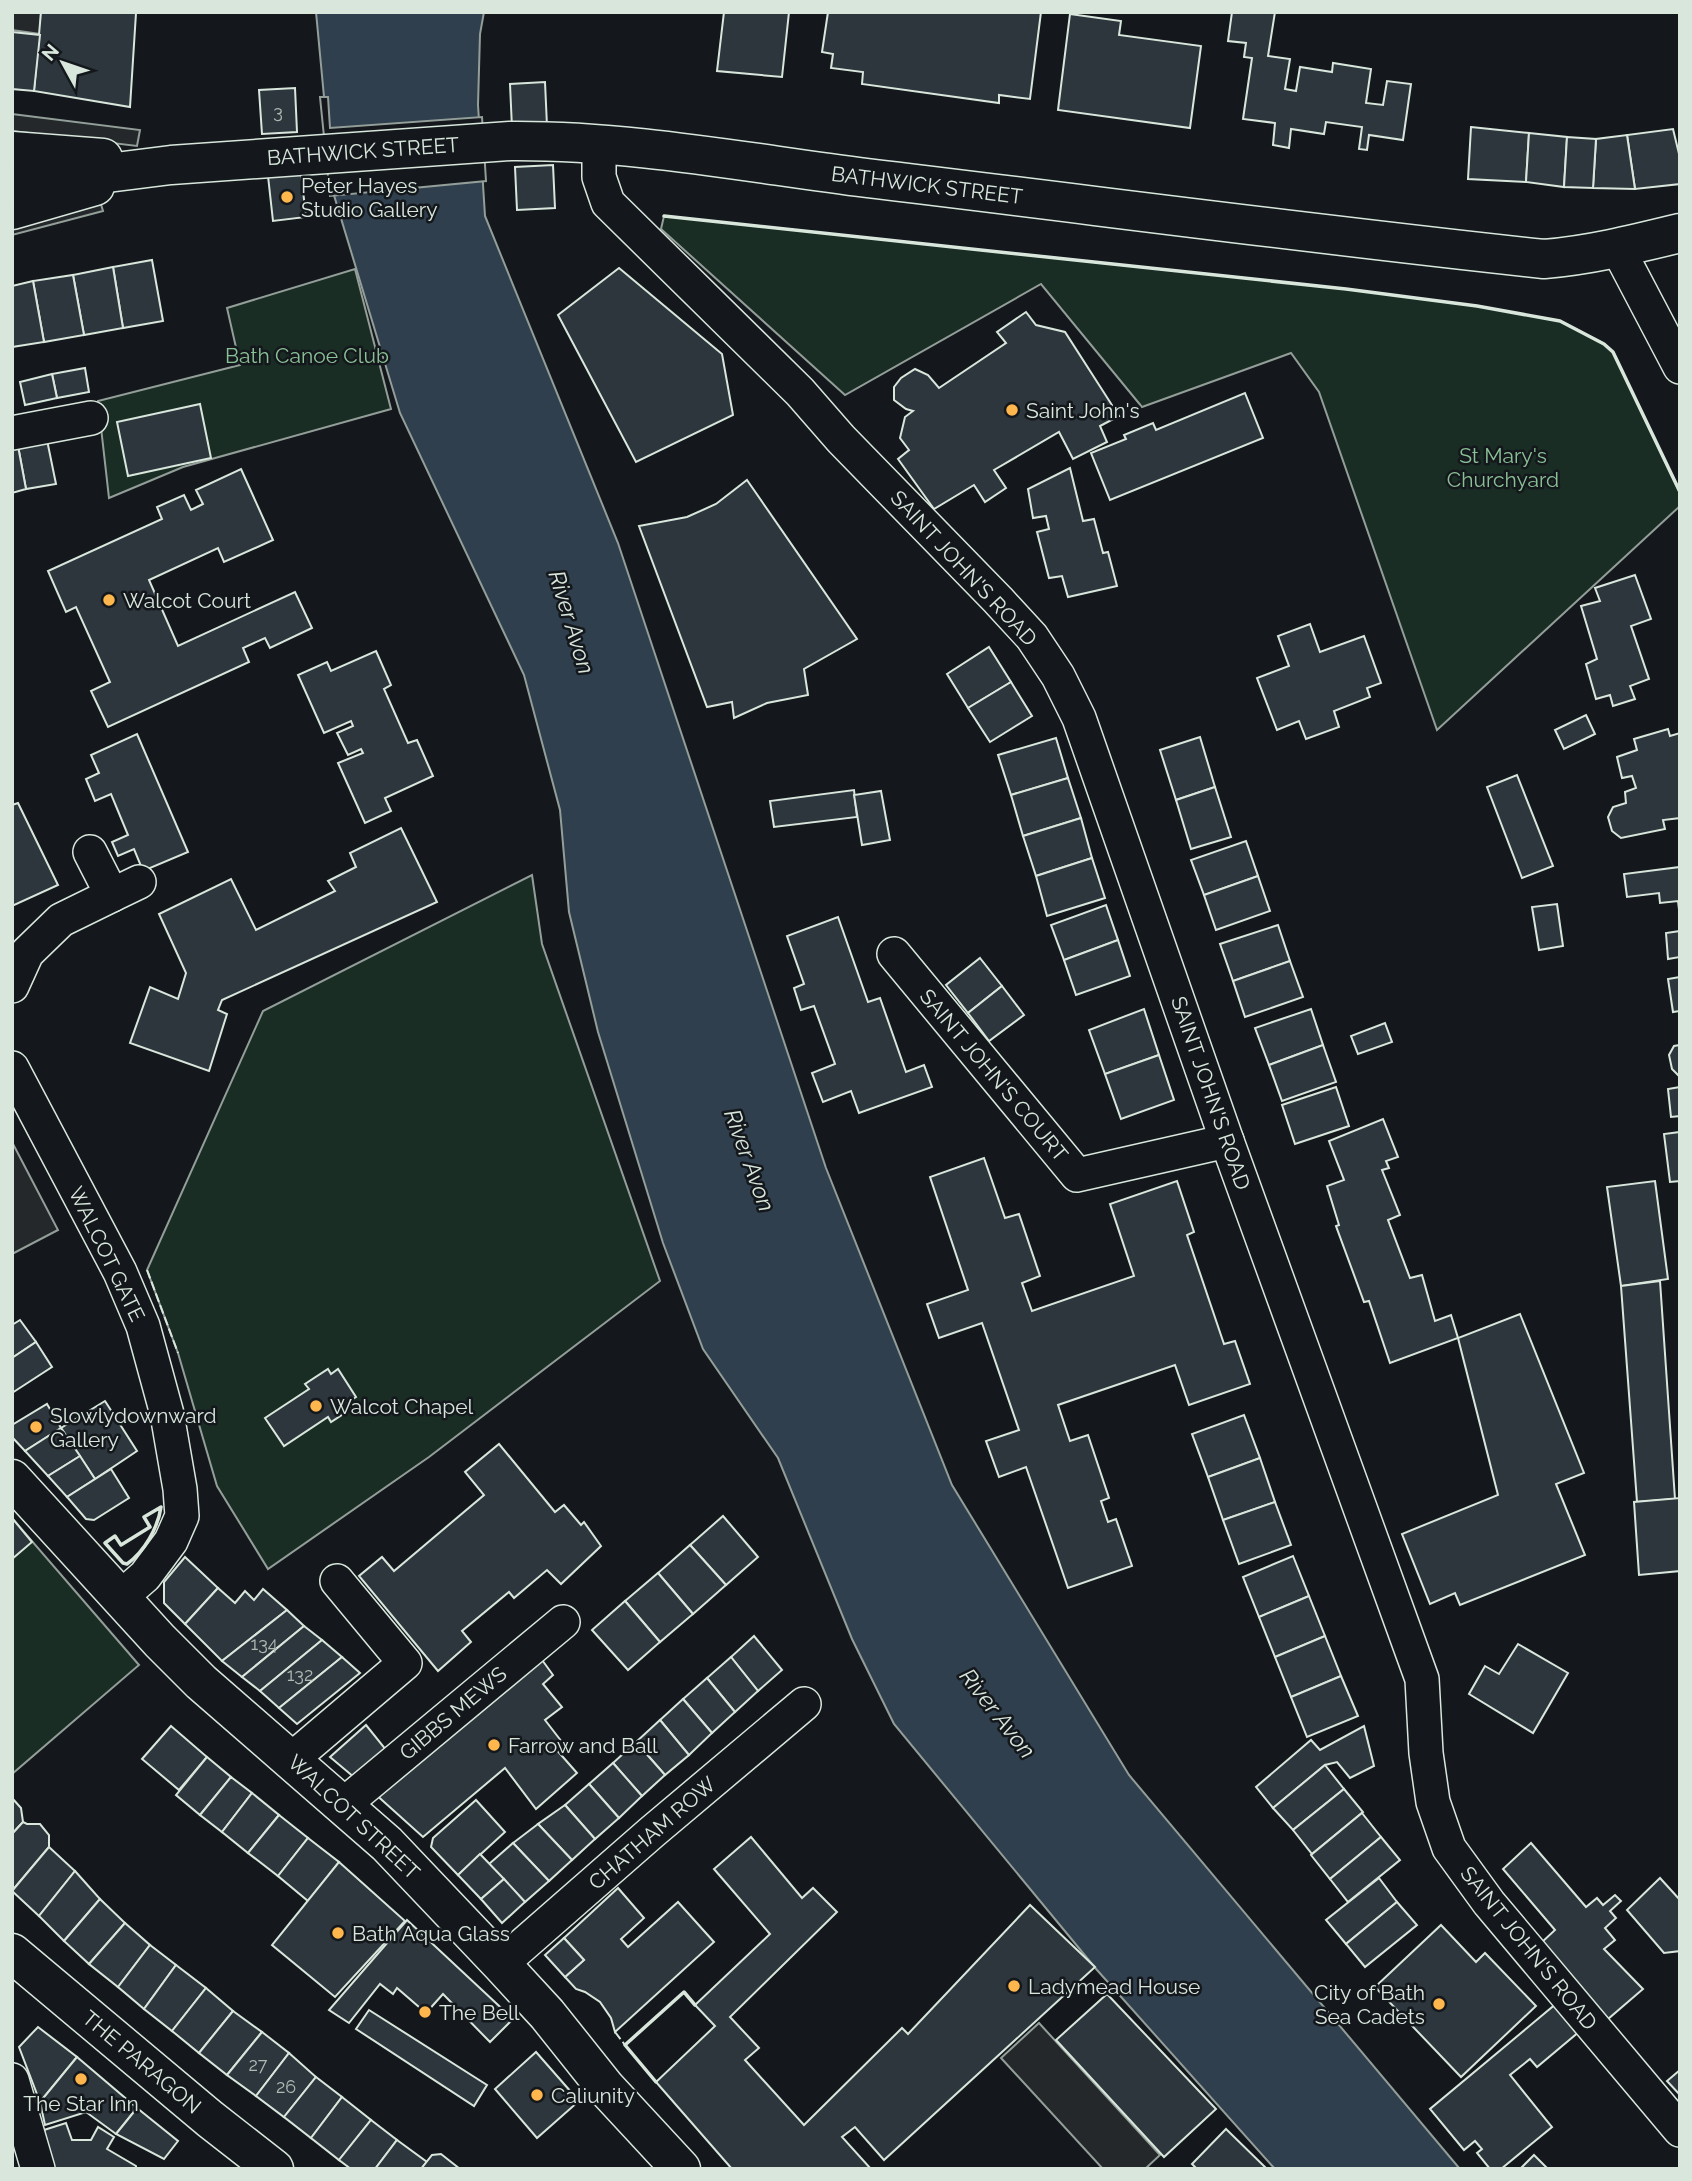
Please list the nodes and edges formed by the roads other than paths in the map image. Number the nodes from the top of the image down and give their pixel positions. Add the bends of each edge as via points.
1 (599, 143) junction
2 (12, 151) edge
3 (171, 165) junction
4 (12, 185) edge
5 (12, 209) edge
6 (1680, 233) edge
7 (1618, 249) junction
8 (1680, 367) edge
9 (91, 418) dead end
10 (12, 433) edge
11 (90, 852) dead end
12 (894, 954) dead end
13 (12, 986) edge
14 (12, 1068) edge
15 (1227, 1141) junction
16 (12, 1479) edge
17 (337, 1581) dead end
18 (121, 1597) junction
19 (563, 1622) dead end
20 (804, 1704) dead end
21 (292, 1759) junction
22 (343, 1805) junction
23 (12, 1953) edge
24 (501, 1964) junction
25 (12, 2080) edge
26 (1680, 2130) edge
27 (38, 2169) edge
28 (274, 2169) edge
29 (681, 2169) edge

1 - 3 main road, BATHWICK STREET via 510,141
1 - 7 main road, BATHWICK STREET via 1544,259
1 - 15 street, SAINT JOHN'S ROAD via 599,177 608,203 800,392 965,565 1032,637 1058,676 1079,718
2 - 3 main road
3 - 4 main road
3 - 5 main road
6 - 7 main road, BATHWICK STREET
7 - 8 street
9 - 10 street
11 - 13 street via 125,888 61,920 27,953
12 - 15 street, SAINT JOHN'S COURT via 1077,1175
14 - 18 street, WALCOT GATE via 120,1272 143,1326 167,1414 182,1516 171,1541 145,1577
15 - 26 street, SAINT JOHN'S ROAD via 1422,1679 1433,1802 1449,1848 1489,1903
16 - 18 main road, WALCOT STREET
17 - 21 street via 405,1663
18 - 21 main road, WALCOT STREET via 201,1682
19 - 22 street, GIBBS MEWS
20 - 24 street, CHATHAM ROW
21 - 22 main road, WALCOT STREET
22 - 24 main road, WALCOT STREET via 387,1844
23 - 28 main road, THE PARAGON
24 - 29 main road, WALCOT STREET
25 - 27 street

